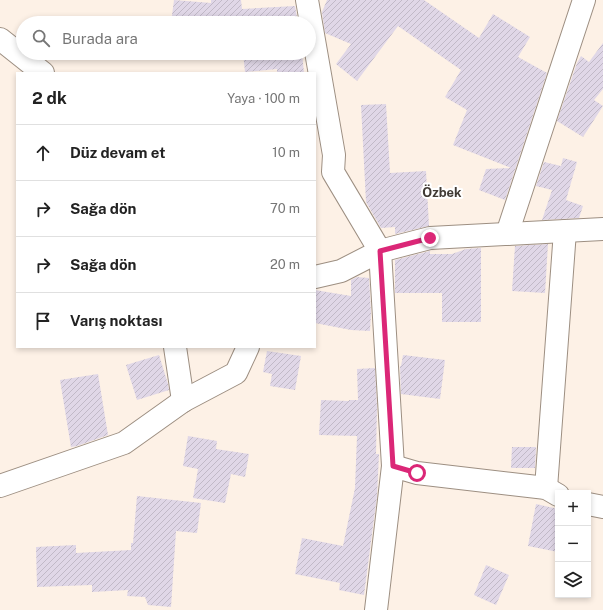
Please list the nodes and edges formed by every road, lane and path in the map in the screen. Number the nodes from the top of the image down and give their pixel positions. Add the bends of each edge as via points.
1 (307, 0) edge
2 (584, 0) edge
3 (310, 16) edge
4 (0, 39) edge
5 (16, 52) edge
6 (316, 52) edge
7 (27, 60) edge
8 (42, 72) edge
9 (324, 171) edge
10 (603, 229) edge
11 (565, 231) junction
12 (507, 234) junction
13 (380, 251) junction
14 (316, 277) edge
15 (175, 348) edge
16 (248, 348) edge
17 (183, 402) junction
18 (393, 466) junction
19 (0, 486) edge
20 (552, 492) edge
21 (591, 505) edge
22 (603, 507) edge
23 (376, 610) edge

1 - 3 street
2 - 12 street
4 - 5 street
6 - 9 street via 334,155
7 - 8 street
9 - 13 street
10 - 11 street
11 - 12 street
11 - 20 street
12 - 13 street via 430,238
13 - 14 street via 341,271
13 - 18 street
15 - 17 street
16 - 17 street via 236,372
17 - 19 street via 124,443
18 - 20 street via 417,473
18 - 23 street
21 - 22 street

